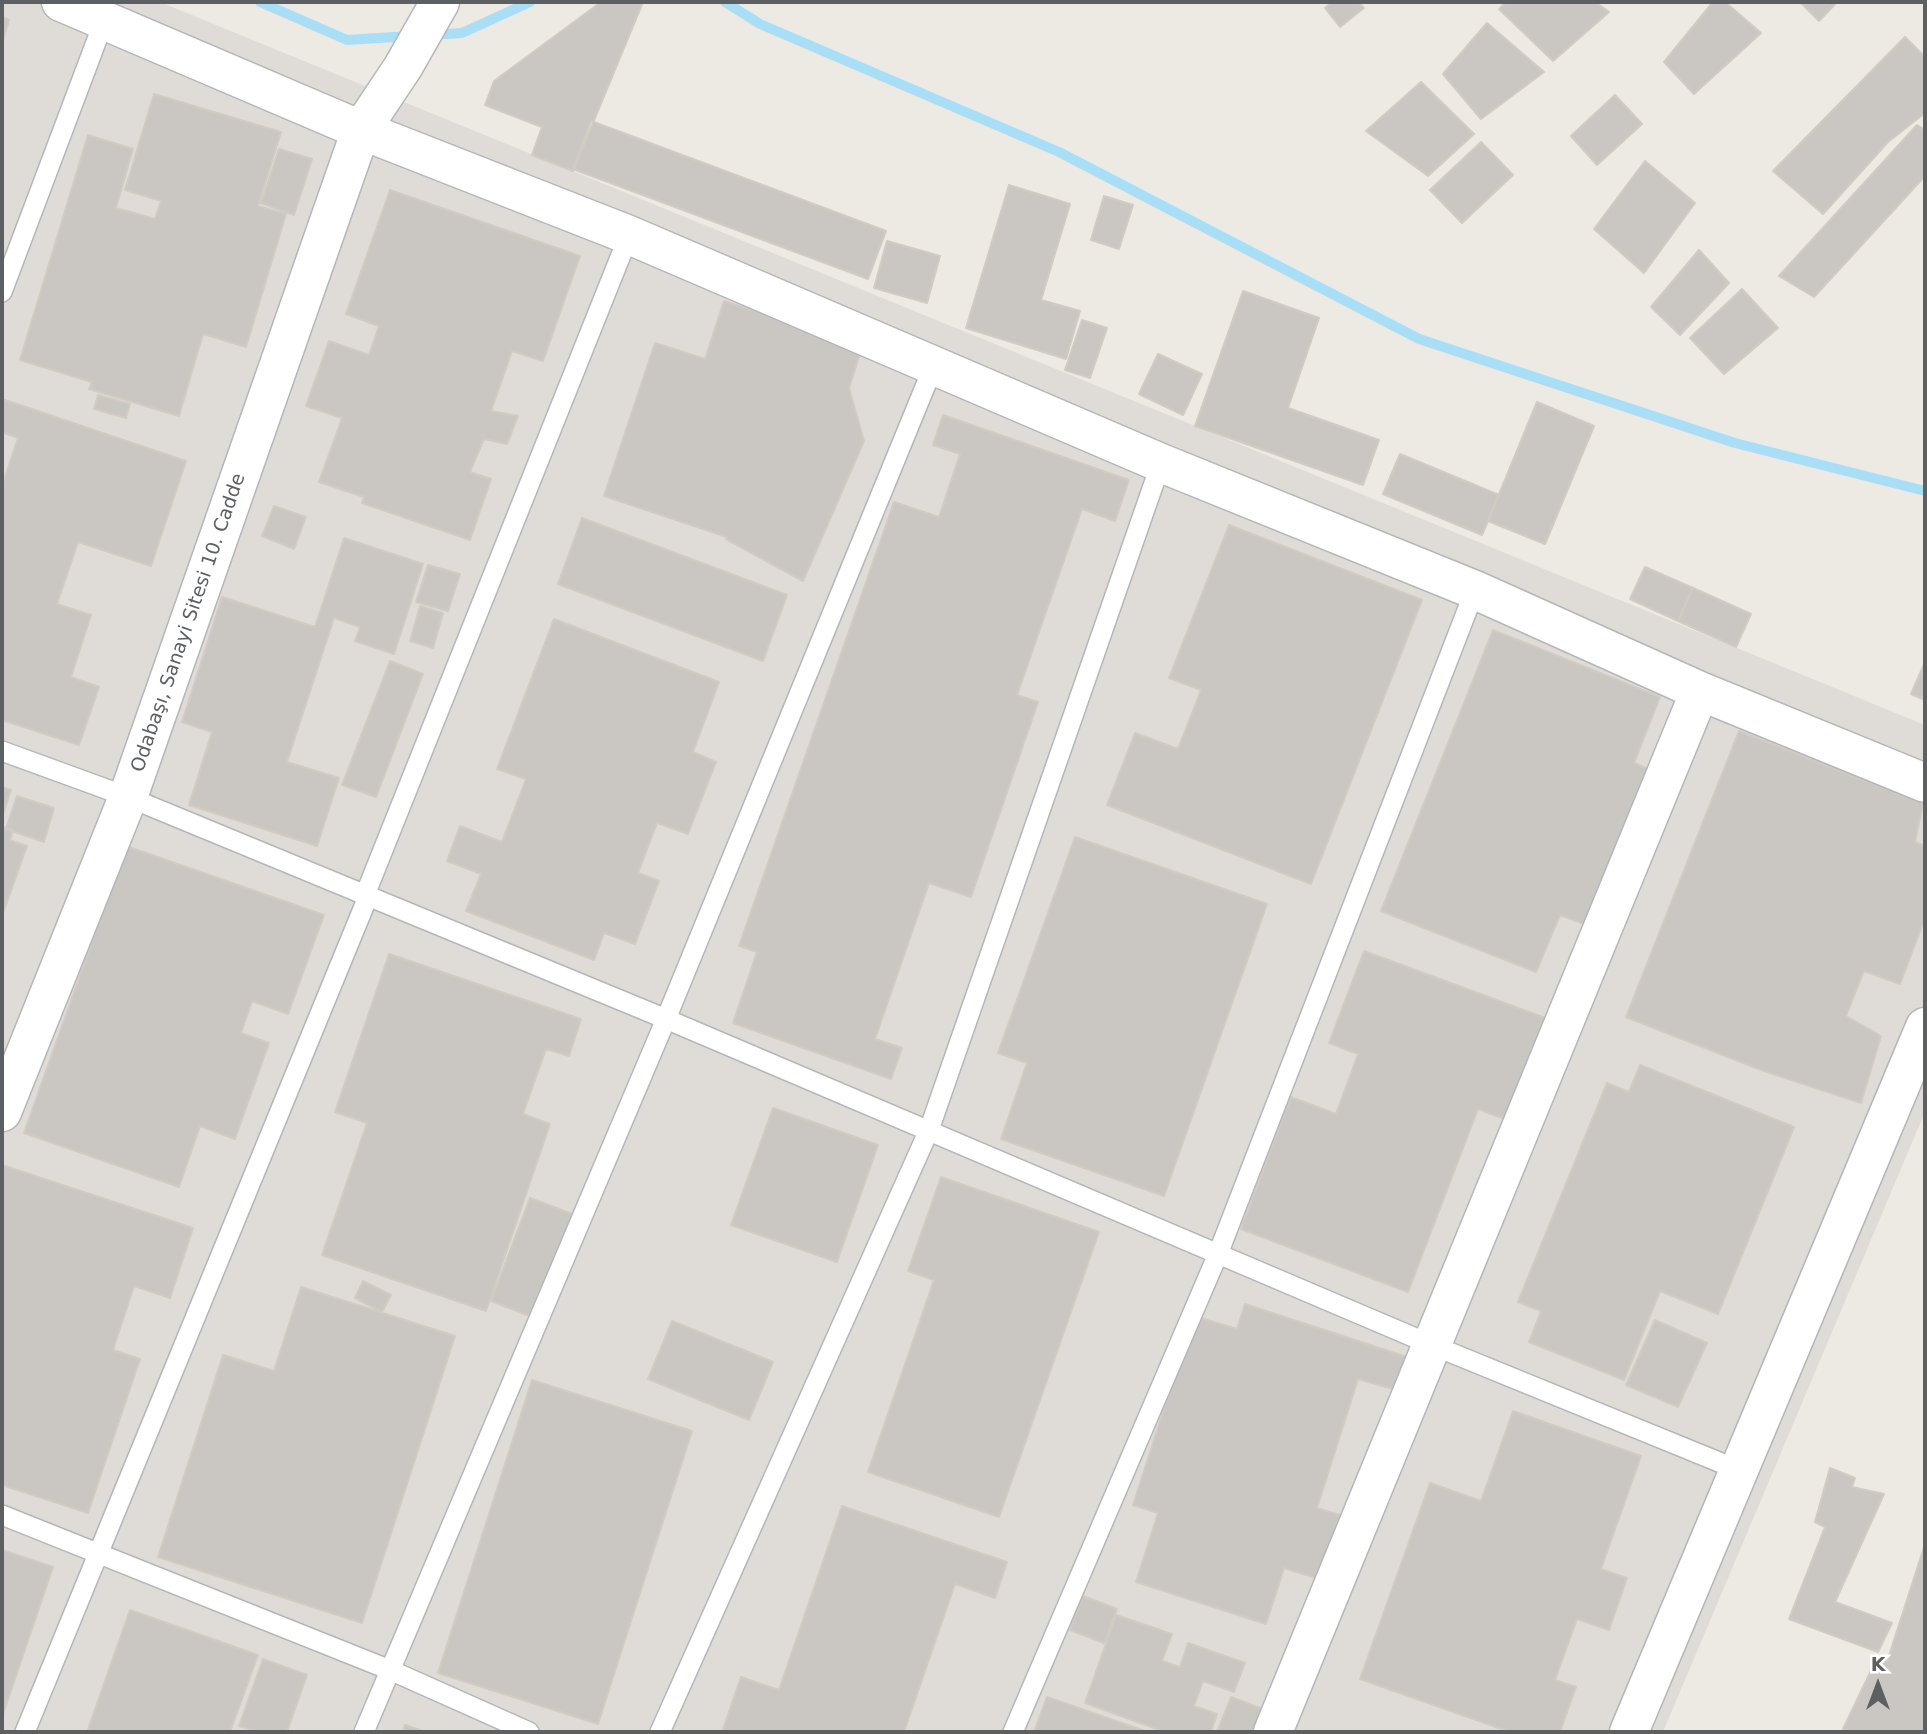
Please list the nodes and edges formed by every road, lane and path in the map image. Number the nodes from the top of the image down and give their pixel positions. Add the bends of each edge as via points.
1 (61, 2) edge
2 (434, 11) edge
3 (104, 21) junction
4 (361, 130) junction
5 (629, 234) junction
6 (2, 292) edge
7 (934, 365) junction
8 (1161, 463) junction
9 (1475, 590) junction
10 (1700, 691) junction
11 (2, 751) edge
12 (1925, 783) edge
13 (128, 797) junction
14 (365, 895) junction
15 (666, 1019) junction
16 (1925, 1027) edge
17 (2, 1112) edge
18 (929, 1130) junction
19 (1218, 1254) junction
20 (1432, 1345) junction
21 (1741, 1471) junction
22 (2, 1515) edge
23 (97, 1553) junction
24 (390, 1670) junction
25 (24, 1732) edge
26 (364, 1732) edge
27 (529, 1732) edge
28 (660, 1732) edge
29 (1013, 1732) edge
30 (1273, 1732) edge
31 (1629, 1732) edge

1 - 3 street
2 - 4 street, Odabaşı, Sanayi Sitesi 10. Cadde
3 - 4 street
3 - 6 lane
4 - 5 street
4 - 13 street, Odabaşı, Sanayi Sitesi 10. Cadde
5 - 7 street
5 - 14 lane
7 - 8 street
7 - 15 lane
8 - 9 street
8 - 18 lane
9 - 10 street
9 - 19 lane
10 - 12 street
10 - 20 street
11 - 13 lane
13 - 14 lane
13 - 17 street, Odabaşı, Sanayi Sitesi 10. Cadde
14 - 15 lane
14 - 23 lane
15 - 18 lane
15 - 24 lane
16 - 21 street
18 - 19 lane
18 - 28 lane
19 - 20 lane
19 - 29 lane
20 - 21 lane
20 - 30 street
21 - 31 street
22 - 23 lane
23 - 24 lane
23 - 25 lane
24 - 26 lane
24 - 27 lane

